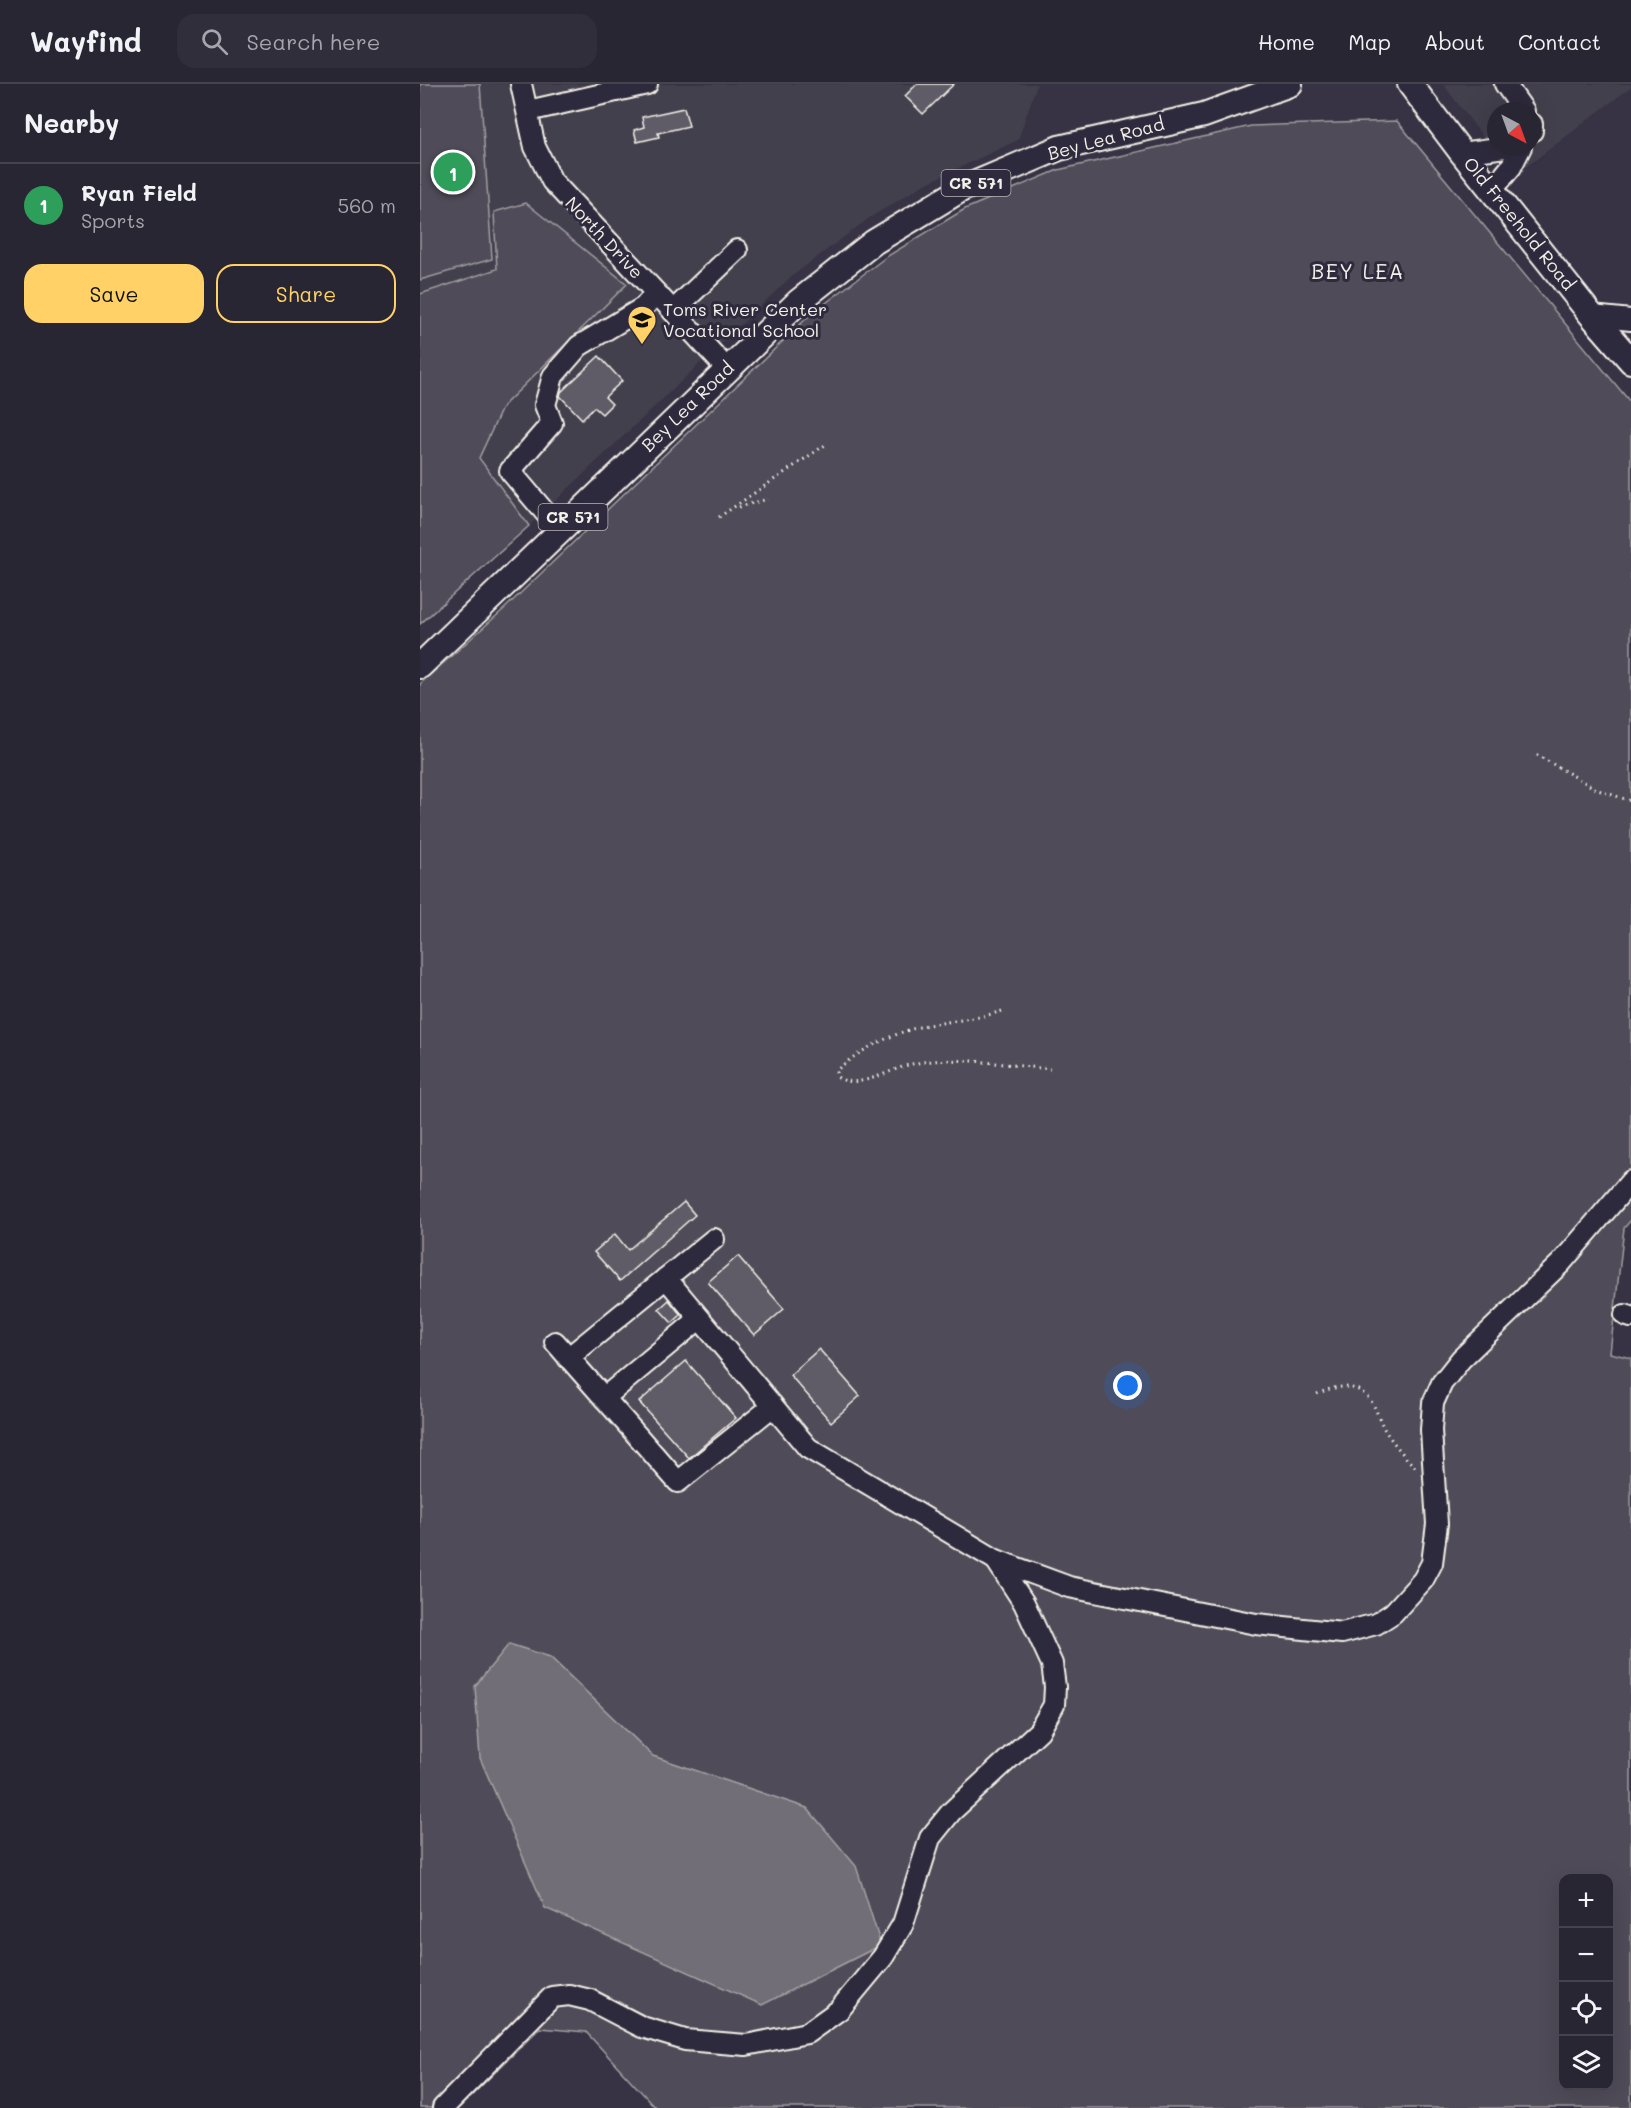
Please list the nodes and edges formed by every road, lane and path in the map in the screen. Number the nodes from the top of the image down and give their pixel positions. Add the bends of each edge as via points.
1 (521, 84) edge
2 (647, 84) edge
3 (1290, 84) edge
4 (1410, 84) edge
5 (1505, 84) edge
6 (1518, 102) edge
7 (528, 111) junction
8 (1487, 150) edge
9 (1462, 153) junction
10 (1516, 156) edge
11 (1492, 190) junction
12 (736, 250) dead end
13 (656, 294) junction
14 (672, 310) junction
15 (1592, 316) junction
16 (1631, 320) edge
17 (1631, 361) edge
18 (728, 369) junction
19 (828, 443) dead end
20 (768, 499) dead end
21 (731, 510) junction
22 (719, 517) dead end
23 (560, 530) junction
24 (420, 666) edge
25 (1537, 755) dead end
26 (1631, 801) edge
27 (1002, 1011) dead end
28 (1050, 1069) dead end
29 (1631, 1181) edge
30 (714, 1239) dead end
31 (666, 1278) junction
32 (699, 1318) junction
33 (555, 1342) dead end
34 (568, 1358) junction
35 (1317, 1394) dead end
36 (604, 1398) junction
37 (773, 1406) junction
38 (1434, 1486) junction
39 (996, 1560) junction
40 (1045, 1578) junction
41 (1024, 1603) junction
42 (442, 2108) edge

1 - 7 street, North Drive
2 - 7 street
3 - 18 main road, Bey Lea Road / CR 571 via 1204,115 1059,148 962,189 874,242 798,302
4 - 9 main road, Old Freehold Road
5 - 6 street
7 - 13 street, North Drive via 535,147 552,182
8 - 9 street
9 - 11 main road, Old Freehold Road
10 - 11 street
11 - 15 main road, Old Freehold Road
12 - 14 street
13 - 14 street, North Drive
13 - 23 street via 644,307 579,346 553,376 545,405 552,423 510,471
14 - 18 street, North Drive
15 - 16 street
15 - 17 main road, Old Freehold Road
18 - 23 main road, Bey Lea Road / CR 571
19 - 21 path
20 - 21 path
21 - 22 path
23 - 24 main road, Bey Lea Road / CR 571
25 - 26 path via 1598,790
27 - 28 path via 911,1030 864,1049 836,1071 837,1077 853,1082 933,1061
29 - 38 street via 1561,1263 1461,1359 1442,1383 1433,1403
30 - 31 street
31 - 32 street
31 - 34 street
32 - 36 street
32 - 37 street
33 - 34 street
34 - 36 street
35 - 38 path via 1340,1386 1352,1386 1365,1393 1386,1431
36 - 37 street via 678,1482
37 - 39 street via 808,1448
38 - 40 street via 1436,1534 1432,1563 1424,1580 1394,1613 1376,1624 1342,1633 1256,1624 1069,1587
39 - 40 street
39 - 41 street
40 - 41 street
41 - 42 street via 1052,1664 1054,1705 1039,1731 951,1812 930,1838 903,1924 883,1957 839,2010 807,2033 746,2046 686,2040 642,2027 590,2000 568,1995 552,1997

